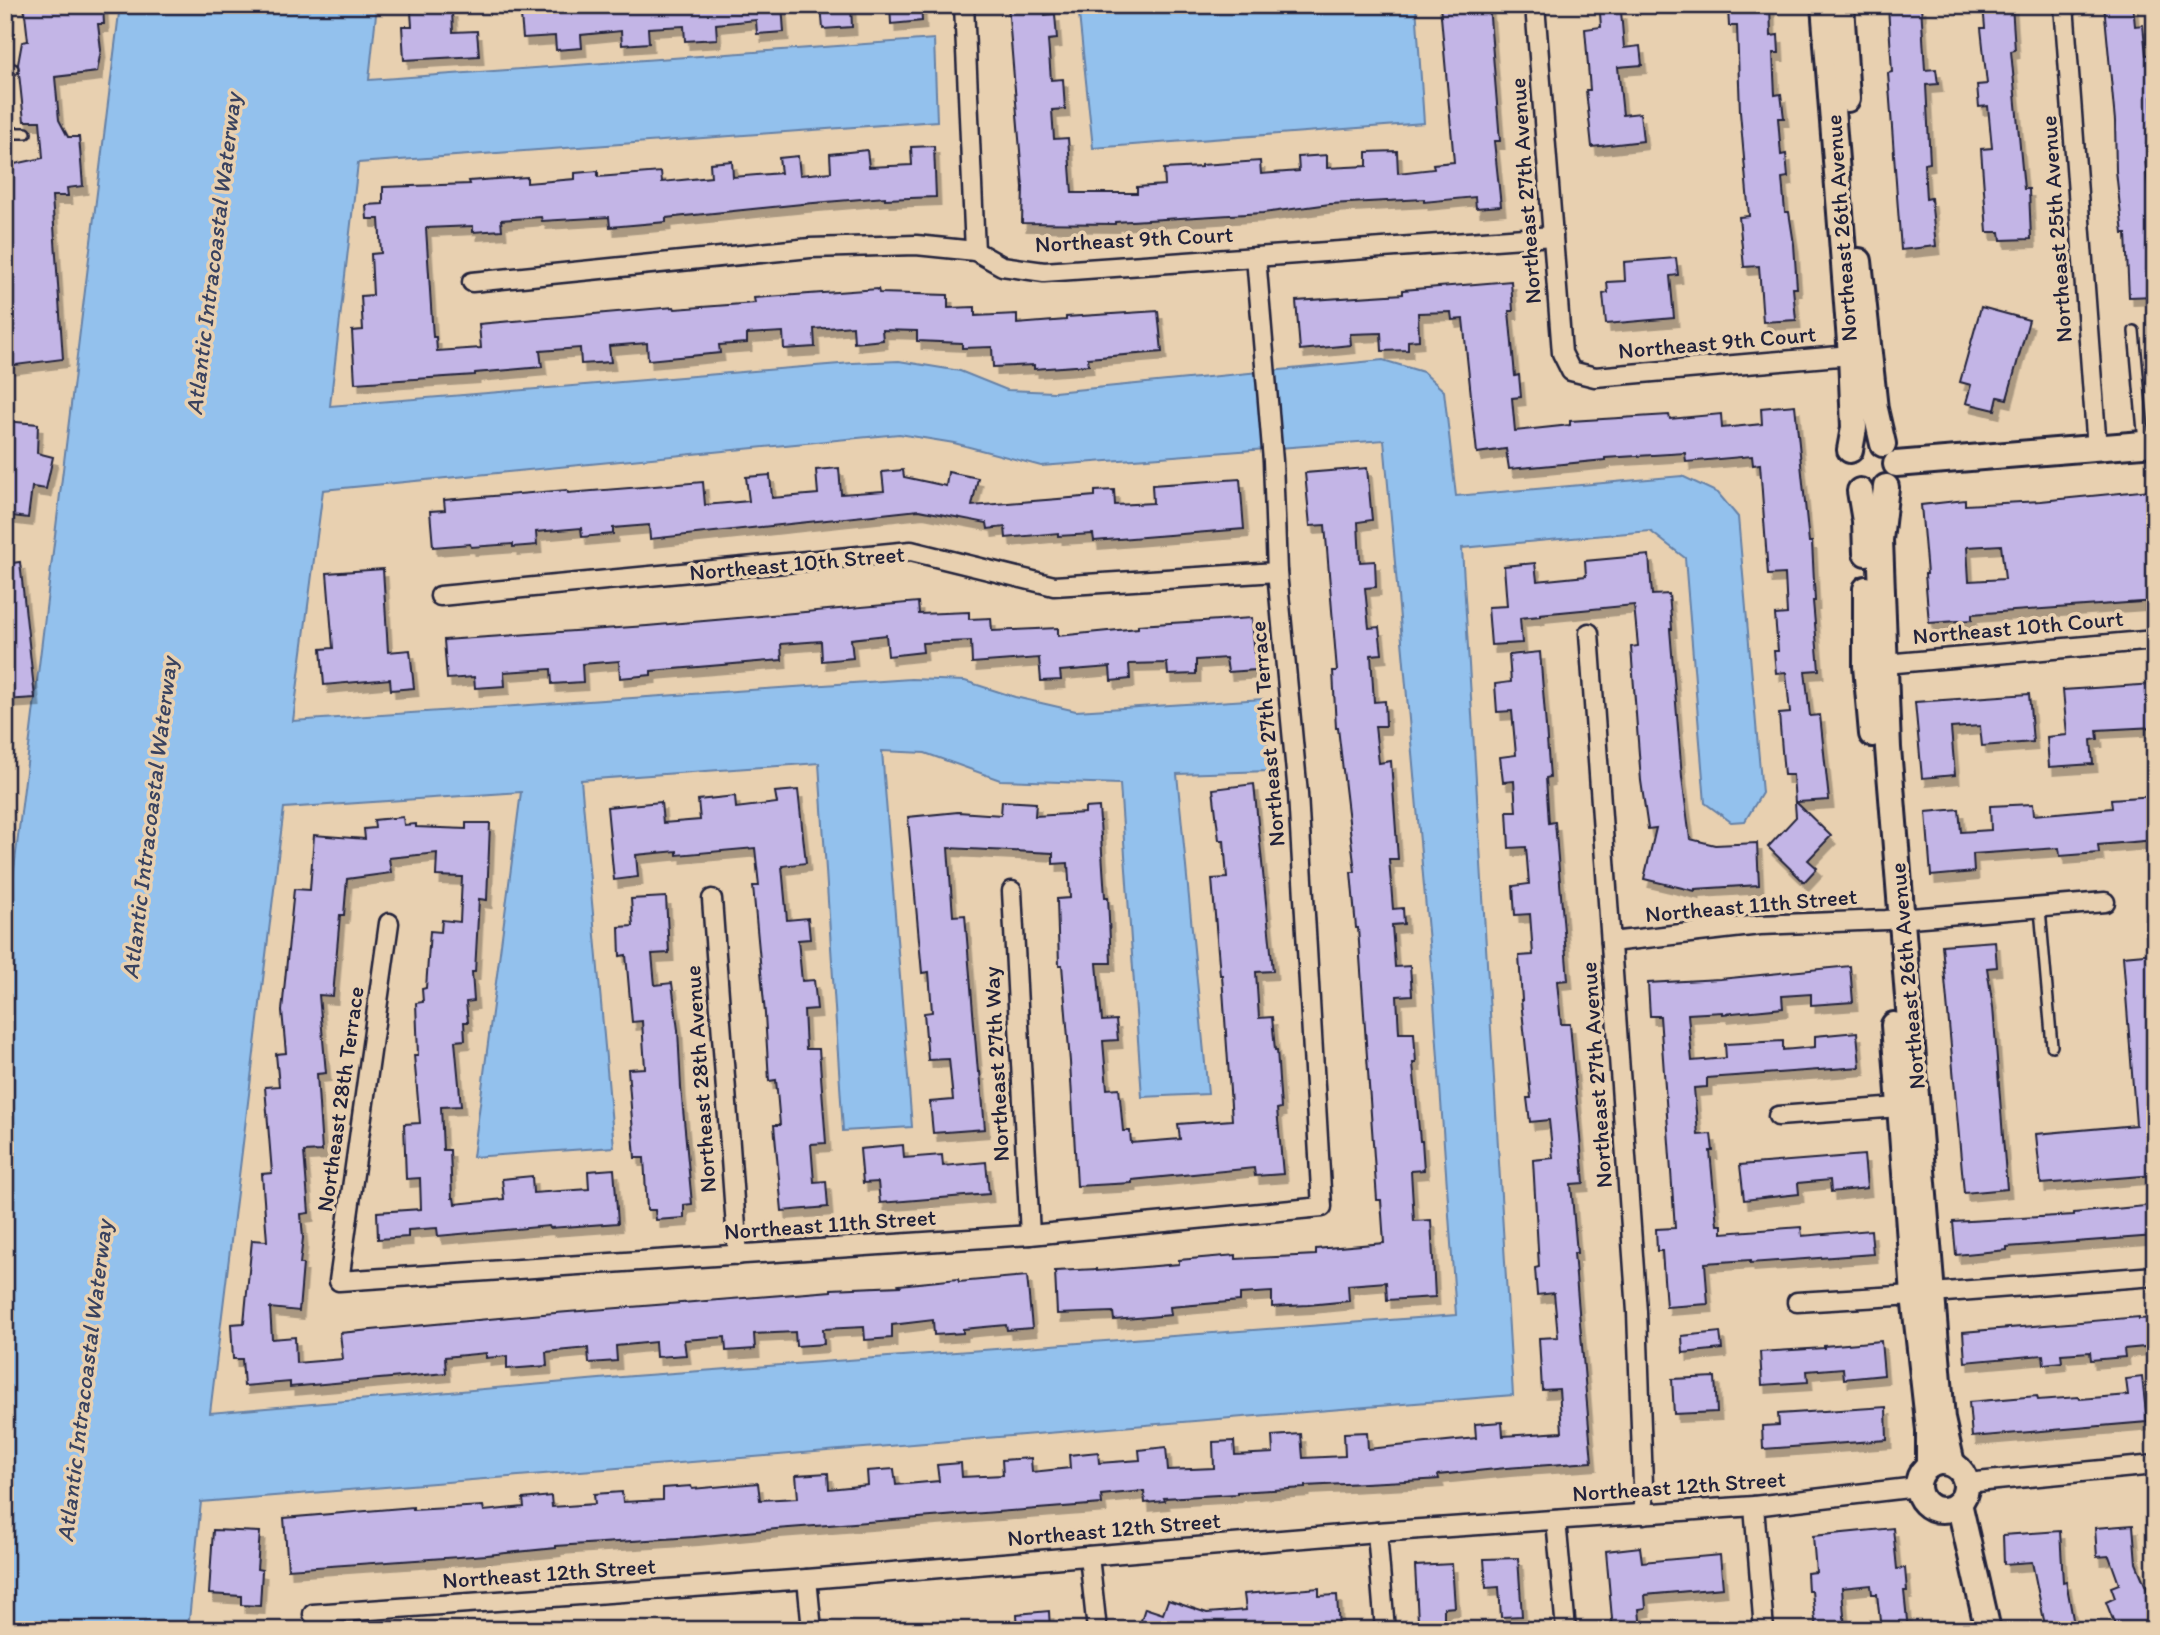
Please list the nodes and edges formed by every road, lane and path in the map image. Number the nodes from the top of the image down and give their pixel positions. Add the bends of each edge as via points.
1 (964, 5) edge
2 (1535, 5) edge
3 (1824, 5) edge
4 (1841, 5) edge
5 (2064, 5) edge
6 (5, 133) edge
7 (26, 133) dead end
8 (1553, 236) junction
9 (975, 251) junction
10 (1256, 257) junction
11 (472, 282) dead end
12 (2134, 331) dead end
13 (1860, 354) junction
14 (1571, 371) joint
15 (2150, 444) edge
16 (2097, 449) junction
17 (1890, 454) junction
18 (1850, 472) junction
19 (1886, 487) junction
20 (1277, 572) junction
21 (440, 596) dead end
22 (1589, 633) dead end
23 (2155, 640) edge
24 (1875, 665) junction
25 (1012, 891) dead end
26 (712, 899) dead end
27 (2105, 902) dead end
28 (2040, 909) junction
29 (1894, 919) junction
30 (389, 923) dead end
31 (1611, 942) junction
32 (2052, 1046) dead end
33 (1899, 1107) junction
34 (1778, 1116) dead end
35 (1322, 1207) joint
36 (1030, 1235) junction
37 (738, 1255) junction
38 (2155, 1276) edge
39 (340, 1281) joint
40 (1923, 1294) junction
41 (1797, 1302) dead end
42 (2155, 1465) edge
43 (1945, 1480) junction
44 (1754, 1506) junction
45 (1644, 1514) junction
46 (1556, 1520) junction
47 (1377, 1532) junction
48 (1089, 1556) junction
49 (807, 1578) junction
50 (313, 1614) dead end
51 (812, 1630) edge
52 (1097, 1630) edge
53 (1385, 1630) edge
54 (1566, 1630) edge
55 (1764, 1630) edge
56 (1971, 1630) edge
57 (1987, 1630) edge

1 - 9 street
2 - 8 street, Northeast 27th Avenue
3 - 13 street, Northeast 26th Avenue
4 - 13 street, Northeast 26th Avenue
5 - 16 street, Northeast 25th Avenue
6 - 7 lane
8 - 10 street, Northeast 9th Court
8 - 14 street, Northeast 27th Avenue via 1562,353
9 - 10 street, Northeast 9th Court via 1002,266 1044,272
9 - 11 street, Northeast 9th Court via 916,245 810,248
10 - 20 street, Northeast 27th Terrace
12 - 15 lane
13 - 14 street, Northeast 9th Court via 1595,377
13 - 17 street, Northeast 26th Avenue
13 - 18 street, Northeast 26th Avenue
15 - 16 street
16 - 17 street
17 - 18 street via 1867,441 1858,444
17 - 19 street via 1893,479
18 - 19 street via 1877,492
18 - 24 street, Northeast 26th Avenue via 1865,521
19 - 24 street, Northeast 26th Avenue
20 - 21 street, Northeast 10th Street via 1054,586 911,551
20 - 35 street, Northeast 27th Terrace via 1298,794
22 - 31 street, Northeast 27th Avenue
23 - 24 street, Northeast 10th Court
24 - 29 street, Northeast 26th Avenue
25 - 36 street, Northeast 27th Way
26 - 37 street, Northeast 28th Avenue
27 - 28 street, Northeast 11th Street
28 - 29 street, Northeast 11th Street
28 - 32 lane
29 - 31 street, Northeast 11th Street via 1760,925
29 - 33 street, Northeast 26th Avenue
29 - 40 street, Northeast 26th Avenue
30 - 39 street, Northeast 28th Terrace
31 - 45 street, Northeast 27th Avenue via 1637,1312
33 - 34 street, Northeast 26th Avenue
33 - 40 street, Northeast 26th Avenue
35 - 36 street, Northeast 11th Street
36 - 37 street, Northeast 11th Street
37 - 39 street, Northeast 11th Street
38 - 40 street
40 - 41 street
40 - 43 street, Northeast 26th Avenue via 1929,1430
42 - 43 street, Northeast 12th Street
43 - 44 street, Northeast 12th Street
43 - 56 street via 1924,1503 1935,1509 1955,1552
43 - 57 street, Northeast 26th Avenue
44 - 45 street, Northeast 12th Street
44 - 55 street
45 - 46 street, Northeast 12th Street
46 - 47 street, Northeast 12th Street
46 - 54 street
47 - 48 street, Northeast 12th Street
47 - 53 street
48 - 49 street, Northeast 12th Street
48 - 52 street
49 - 50 street, Northeast 12th Street
49 - 51 street

